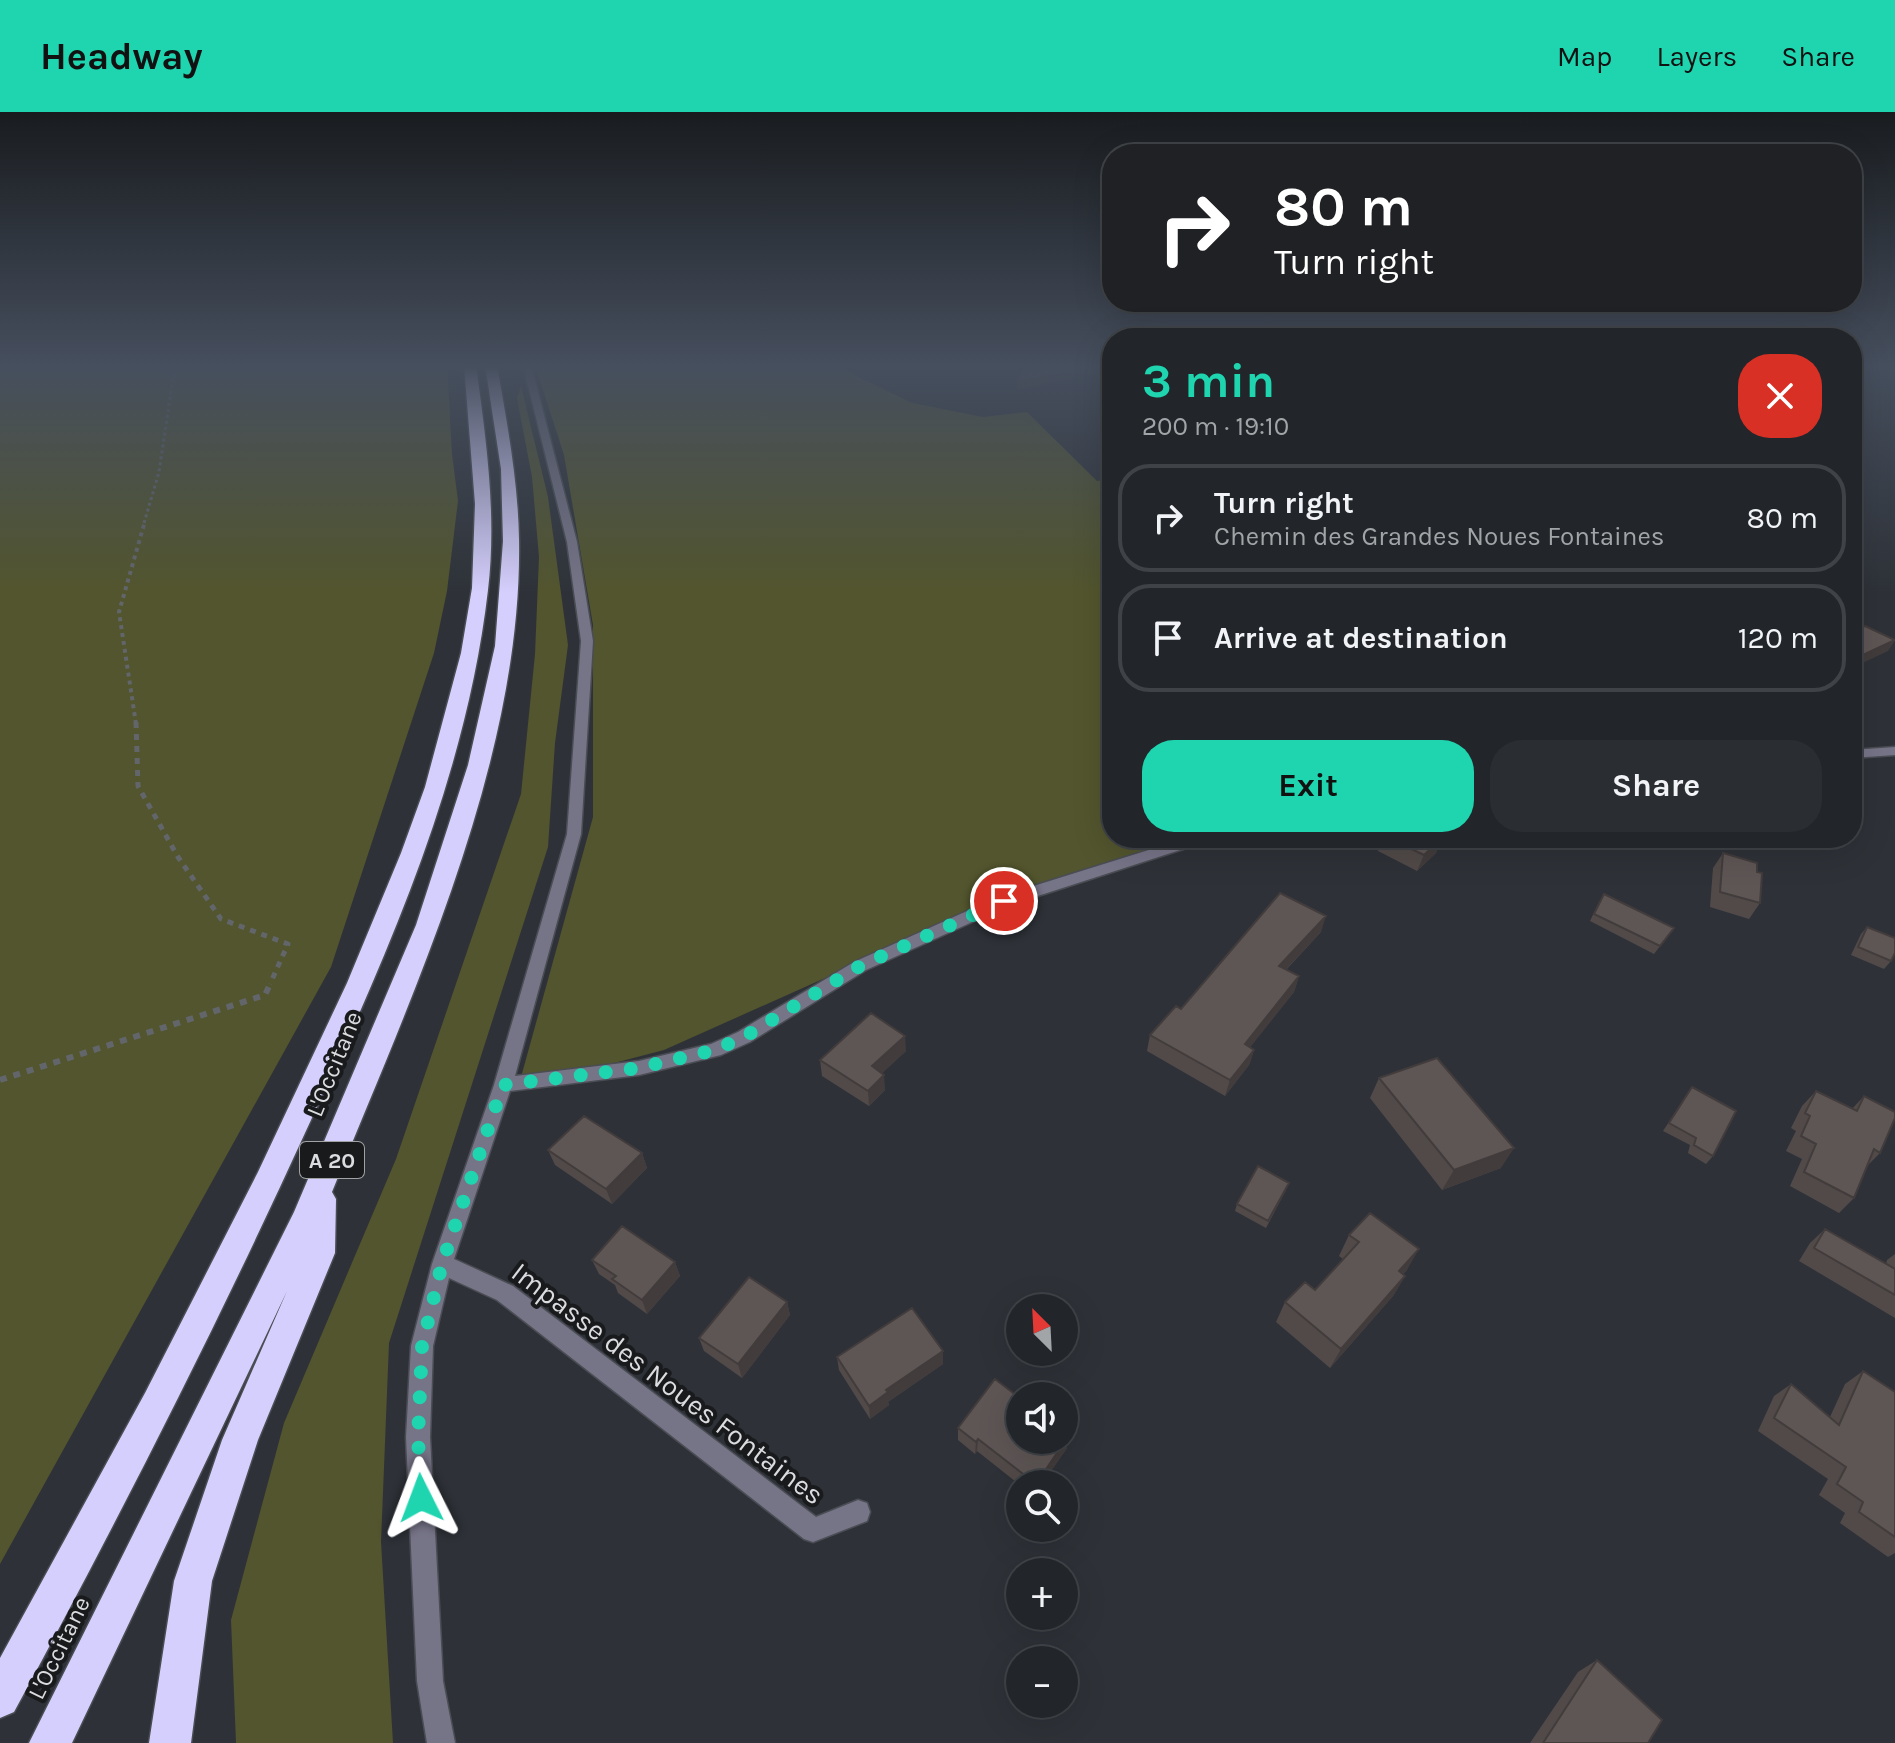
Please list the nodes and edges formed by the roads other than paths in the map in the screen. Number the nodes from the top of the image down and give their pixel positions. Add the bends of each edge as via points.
1 (479, 441) edge
2 (503, 441) edge
3 (546, 441) edge
4 (1895, 751) edge
5 (1862, 753) edge
6 (1171, 848) edge
7 (503, 1085) junction
8 (322, 1185) junction
9 (442, 1264) junction
10 (858, 1512) dead end
11 (0, 1698) edge
12 (50, 1743) edge
13 (170, 1743) edge
14 (441, 1743) edge

1 - 11 highway, L'Occitane / A 20 via 485,514 480,589 450,732 412,853 352,1005 262,1198 97,1522
2 - 8 highway, L'Occitane / A 20 via 511,541 504,646 478,765 428,925
3 - 7 street via 572,542 587,641 574,834
4 - 5 street
6 - 7 street via 1004,901 860,966 715,1050 639,1068
7 - 9 street
8 - 12 highway, L'Occitane / A 20
8 - 13 highway via 319,1253 240,1440 193,1581
9 - 10 street, Impasse des Noues Fontaines via 505,1293 813,1530
9 - 14 street via 422,1346 418,1437 430,1681

